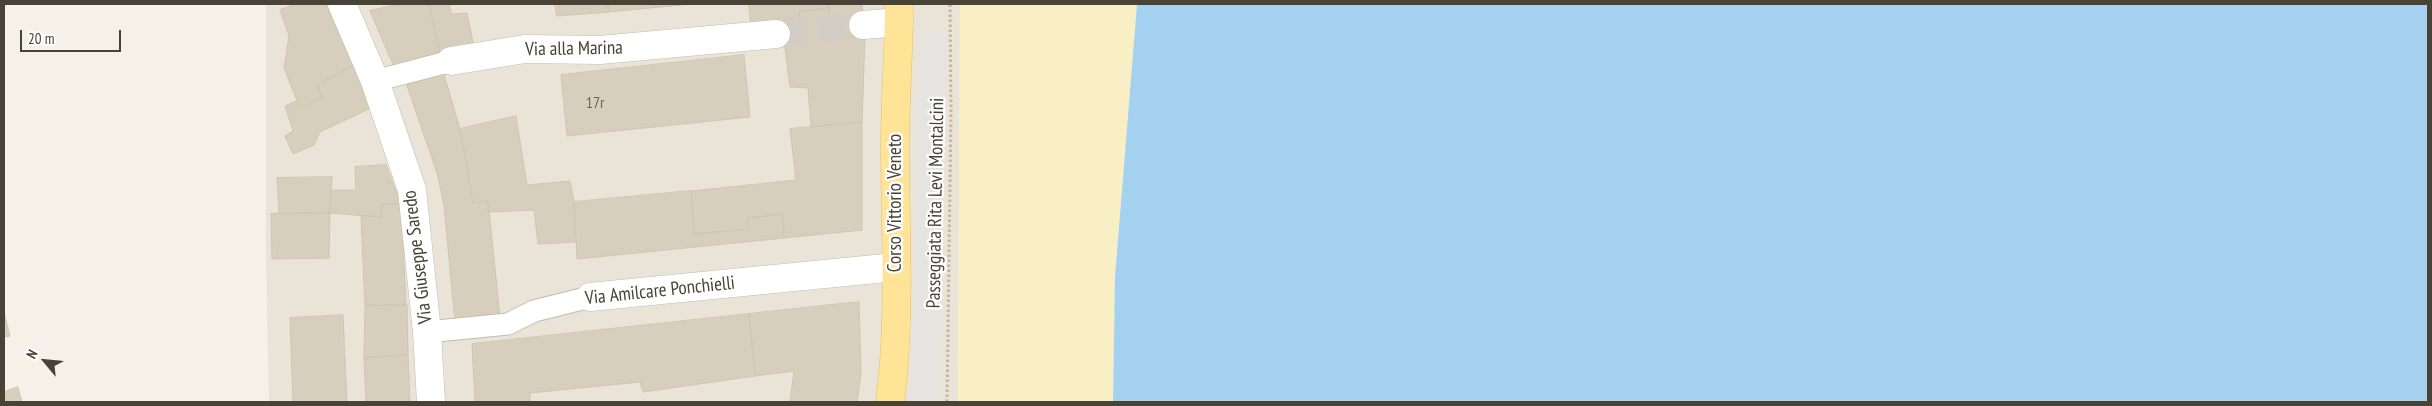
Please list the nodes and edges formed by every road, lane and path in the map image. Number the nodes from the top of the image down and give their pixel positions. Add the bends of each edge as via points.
1 (342, 4) edge
2 (950, 4) edge
3 (899, 13) edge
4 (864, 25) tunnel mouth
5 (776, 34) tunnel mouth
6 (451, 61) joint
7 (375, 81) junction
8 (896, 267) junction
9 (590, 297) joint
10 (427, 332) junction
11 (431, 402) edge
12 (890, 402) edge
13 (947, 402) edge

1 - 7 street, Via Giuseppe Saredo
2 - 13 path, Passeggiata Rita Levi Montalcini via 952,113
3 - 4 street
3 - 8 main road, Corso Vittorio Veneto
5 - 6 street, Via alla Marina via 600,50 525,49
6 - 7 street, Via alla Marina
7 - 10 street, Via Giuseppe Saredo via 412,190
8 - 9 street, Via Amilcare Ponchielli
8 - 12 main road, Corso Vittorio Veneto via 894,375
9 - 10 street, Via Amilcare Ponchielli via 534,311 508,324
10 - 11 street, Via Giuseppe Saredo

